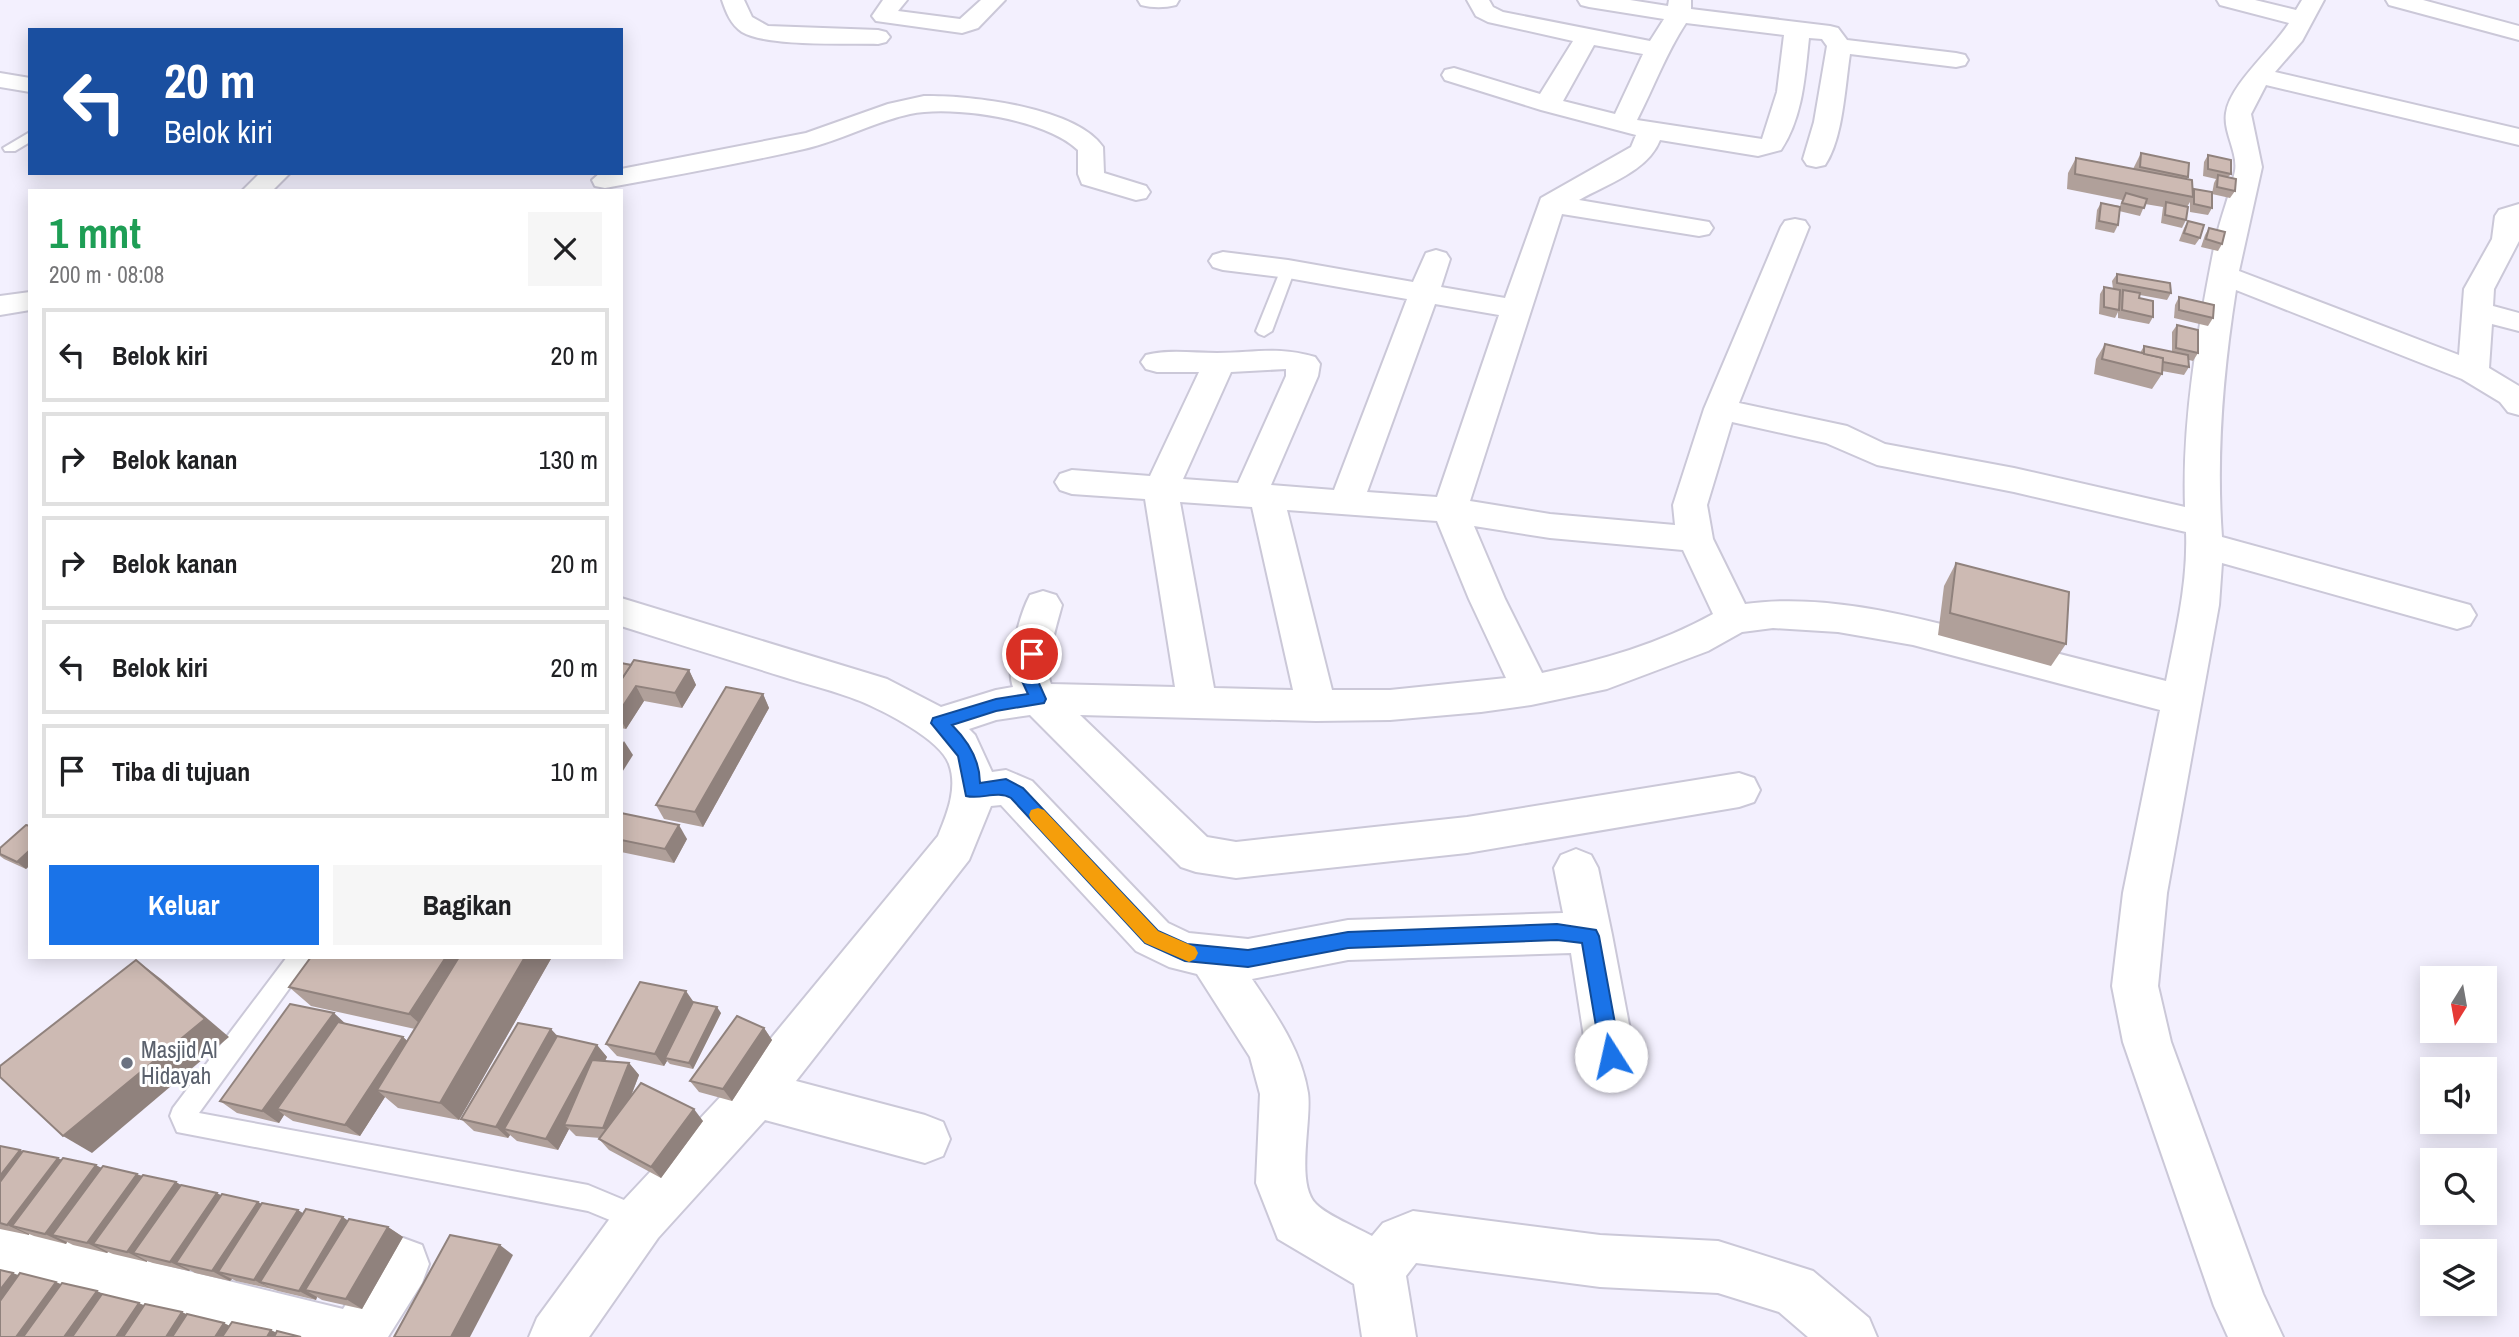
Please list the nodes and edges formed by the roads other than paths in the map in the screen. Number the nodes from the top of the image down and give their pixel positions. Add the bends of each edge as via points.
1 (733, 0) edge
2 (896, 0) edge
3 (994, 0) edge
4 (1149, 0) edge
5 (1168, 0) edge
6 (1478, 0) edge
7 (1589, 0) edge
8 (2228, 0) edge
9 (2397, 0) edge
10 (1679, 7) edge
11 (2308, 9) edge
12 (1792, 29) junction
13 (2519, 33) edge
14 (878, 37) dead end
15 (1587, 37) junction
16 (1839, 46) junction
17 (1657, 49) junction
18 (1956, 60) dead end
19 (1454, 75) dead end
20 (2259, 76) junction
21 (0, 80) edge
22 (28, 85) edge
23 (1550, 105) junction
24 (1622, 124) junction
25 (1651, 131) junction
26 (28, 137) edge
27 (2519, 137) edge
28 (10, 148) dead end
29 (1816, 159) dead end
30 (275, 175) edge
31 (604, 181) edge
32 (257, 189) edge
33 (1136, 192) dead end
34 (1551, 204) junction
35 (2519, 212) edge
36 (1795, 227) dead end
37 (1699, 228) dead end
38 (1436, 260) dead end
39 (1223, 261) dead end
40 (1289, 269) junction
41 (2224, 275) junction
42 (1425, 292) junction
43 (28, 301) edge
44 (0, 306) edge
45 (1517, 309) junction
46 (2478, 311) junction
47 (2519, 322) edge
48 (1264, 331) dead end
49 (1157, 362) dead end
50 (1219, 363) junction
51 (2473, 372) junction
52 (2519, 405) edge
53 (1720, 409) junction
54 (1072, 482) dead end
55 (1161, 489) junction
56 (1259, 496) junction
57 (1346, 503) junction
58 (1450, 510) junction
59 (2204, 534) junction
60 (1695, 539) junction
61 (1043, 605) dead end
62 (623, 613) edge
63 (2457, 615) dead end
64 (1734, 619) junction
65 (1531, 690) junction
66 (1038, 699) junction
67 (2181, 700) junction
68 (1197, 704) junction
69 (1316, 706) junction
70 (939, 723) junction
71 (1739, 790) dead end
72 (972, 791) junction
73 (1576, 868) dead end
74 (1590, 936) junction
75 (1211, 957) junction
76 (300, 959) edge
77 (1611, 1056) dead end
78 (756, 1094) junction
79 (925, 1139) dead end
80 (640, 1220) junction
81 (0, 1251) edge
82 (403, 1264) dead end
83 (1378, 1269) junction
84 (346, 1337) edge
85 (358, 1337) edge
86 (556, 1337) edge
87 (1389, 1337) edge
88 (1850, 1337) edge
89 (2256, 1337) edge

1 - 14 street via 740,22 766,33
2 - 3 street via 884,16 962,26
4 - 5 street
6 - 15 street via 1484,12 1496,17
7 - 10 street
8 - 11 street
9 - 13 street
10 - 12 street
10 - 17 street
11 - 20 street via 2290,41
12 - 16 street via 1830,33
12 - 25 street via 1797,38 1786,107 1772,144 1758,148
15 - 17 street
15 - 23 street via 1550,97
16 - 18 street
16 - 29 street
17 - 24 street
19 - 23 street
20 - 27 street
20 - 41 street via 2238,114 2249,166
21 - 22 street
23 - 24 street
24 - 25 street
25 - 34 street via 1643,151 1631,160
26 - 28 lane
30 - 32 street
31 - 33 street via 818,138 928,103 965,104 1050,124 1090,147 1092,178
34 - 37 street
34 - 45 street
35 - 46 street via 2508,216 2506,239 2479,289
36 - 53 street
38 - 42 street
39 - 40 street
40 - 42 street
40 - 48 lane
41 - 51 street
41 - 59 street via 2210,356 2201,480
42 - 45 street
42 - 57 street
43 - 44 street
45 - 58 street
46 - 47 street
46 - 51 street
49 - 50 street
50 - 55 street
50 - 56 street via 1287,359 1304,364
51 - 52 street
53 - 59 street via 1835,434 1877,454 2014,480
53 - 60 street via 1690,505
54 - 55 street
55 - 56 street
55 - 68 street
56 - 57 street
56 - 69 street
57 - 58 street
58 - 60 street via 1550,526
58 - 65 street
59 - 63 street
59 - 67 street via 2200,605
60 - 64 street
61 - 66 street via 1029,679
62 - 70 street via 873,691
64 - 65 street via 1695,641 1607,674
64 - 67 street via 1773,614 1838,618 1913,631
65 - 69 street via 1390,705
66 - 68 street
66 - 70 street via 996,705
66 - 71 street via 1196,854 1210,858 1236,860 1466,835
67 - 89 street via 2145,893 2135,986 2147,1042
68 - 69 street
70 - 72 street via 966,755
72 - 75 street via 1006,786 1017,793 1152,937 1185,953
72 - 78 street via 968,821 954,847
73 - 74 street
74 - 75 street via 1557,932 1348,940 1248,959
74 - 77 street
75 - 83 street via 1272,1049 1284,1094 1281,1184 1296,1221
76 - 80 lane via 182,1116 186,1123 588,1198
78 - 79 street
78 - 80 street
80 - 86 street
81 - 84 street
82 - 85 street
83 - 87 street
83 - 88 street via 1401,1241 1413,1237 1600,1261 1718,1267 1794,1290

